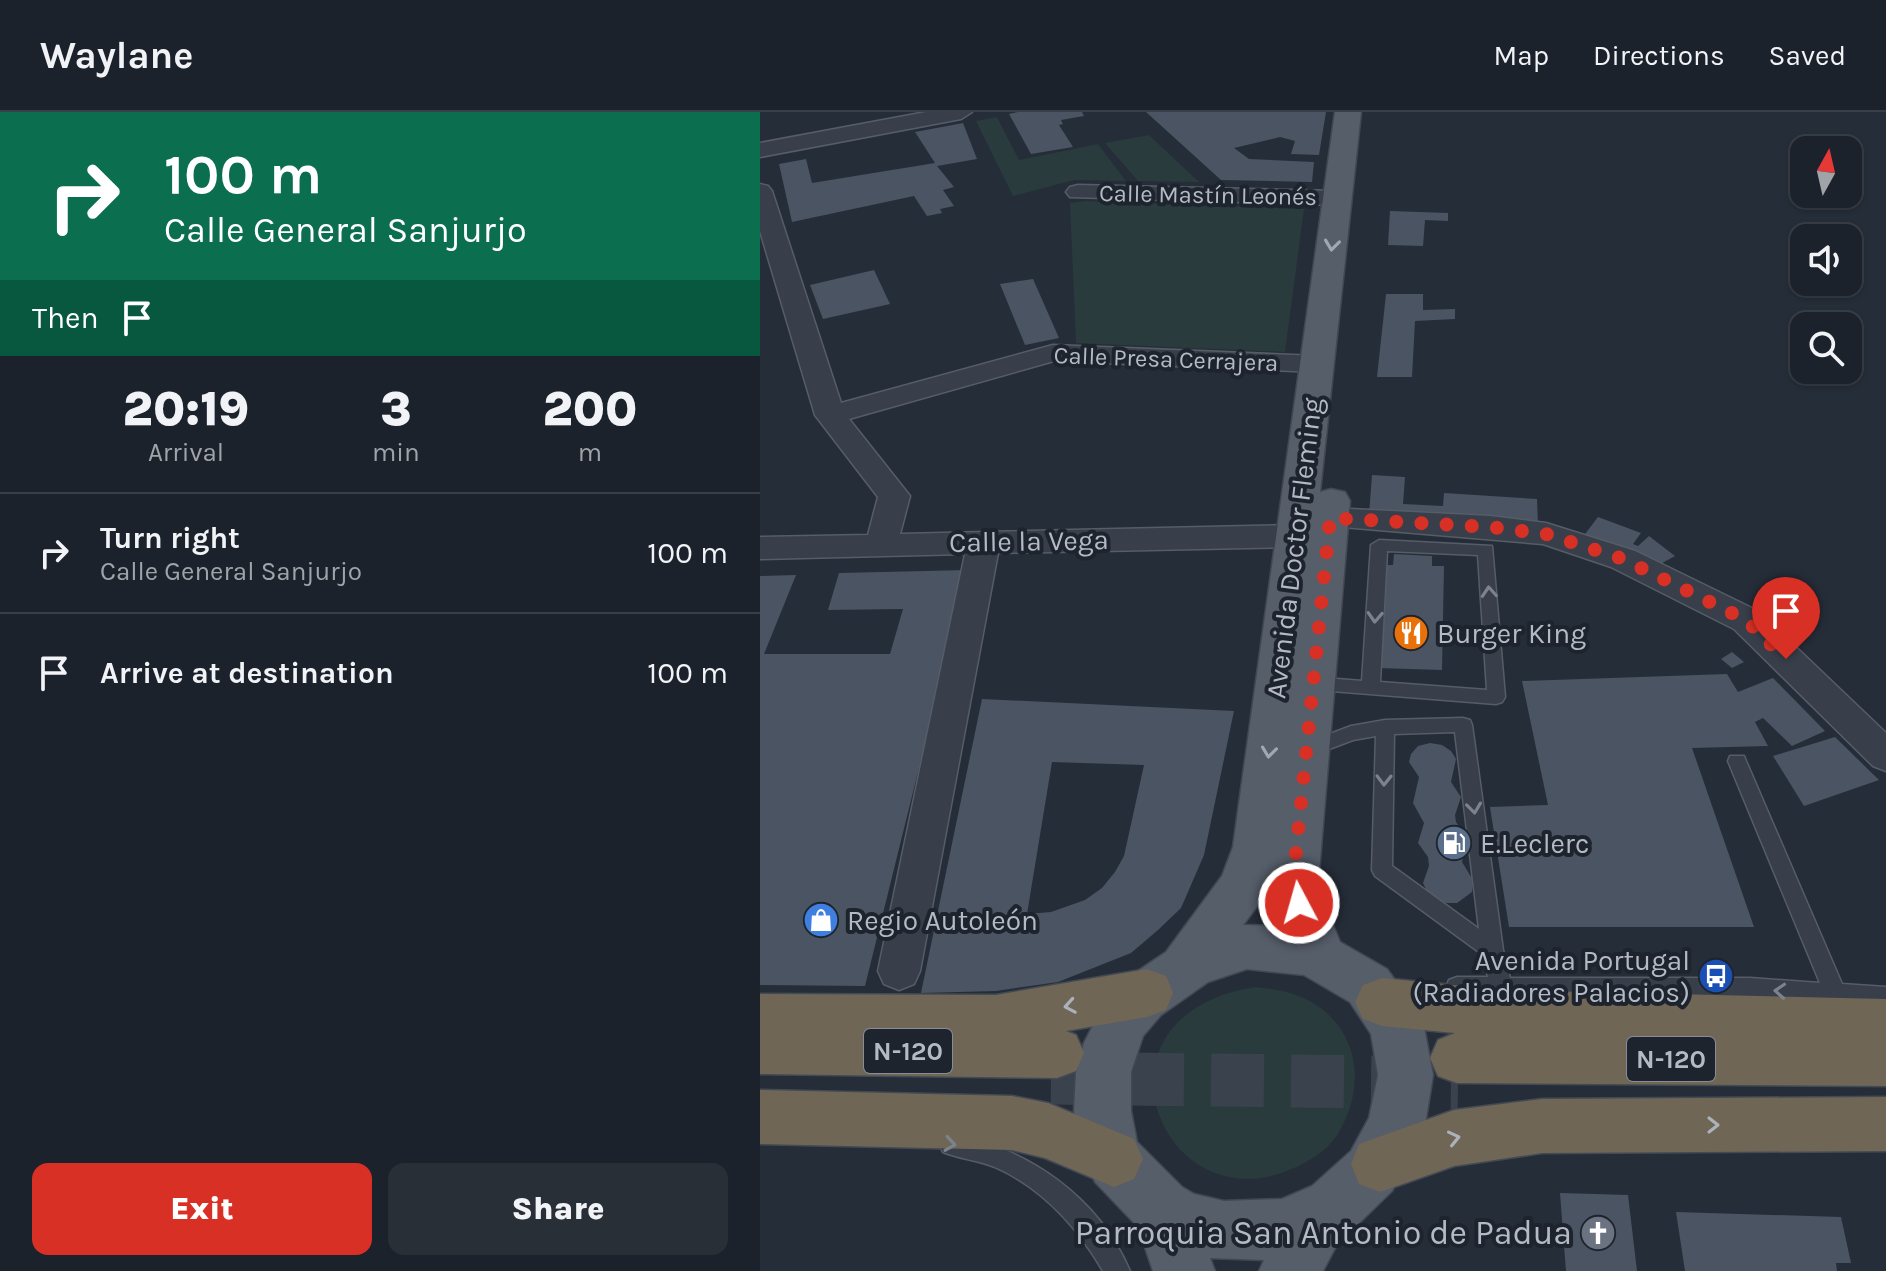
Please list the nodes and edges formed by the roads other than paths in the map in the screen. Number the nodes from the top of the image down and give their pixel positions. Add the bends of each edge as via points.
1 (961, 112) edge
2 (1348, 112) edge
3 (1370, 112) edge
4 (760, 150) edge
5 (760, 191) edge
6 (1078, 192) dead end
7 (1338, 198) junction
8 (1317, 364) junction
9 (830, 415) junction
10 (1313, 527) junction
11 (984, 543) junction
12 (881, 545) junction
13 (760, 548) edge
14 (1312, 684) junction
15 (1371, 688) junction
16 (1460, 695) junction
17 (1463, 725) junction
18 (1385, 727) junction
19 (1308, 750) junction
20 (1886, 756) edge
21 (1737, 761) dead end
22 (1492, 950) junction
23 (899, 971) dead end
24 (1167, 978) junction
25 (1353, 978) junction
26 (1502, 988) junction
27 (1836, 995) junction
28 (1886, 997) edge
29 (760, 1018) edge
30 (1886, 1024) edge
31 (760, 1049) edge
32 (1886, 1060) edge
33 (760, 1077) edge
34 (1886, 1087) edge
35 (760, 1117) edge
36 (1886, 1124) edge
37 (760, 1136) edge
38 (1114, 1159) junction
39 (1380, 1164) junction
40 (1161, 1209) junction
41 (1321, 1215) junction
42 (1117, 1271) edge
43 (1184, 1271) edge
44 (1290, 1271) edge

1 - 4 street
2 - 7 main road, Avenida Doctor Fleming
3 - 10 main road, Avenida Doctor Fleming
5 - 9 street
6 - 7 street, Calle Mastín Leonés
7 -> 8 main road, Avenida Doctor Fleming
8 - 9 street, Calle Presa Cerrajera via 1053,353
8 - 10 main road, Avenida Doctor Fleming
9 - 12 street via 894,496
10 - 11 street, Calle la Vega
10 - 14 main road, Avenida Doctor Fleming
10 - 20 street, Calle la Vega via 1490,527 1546,534 1623,559 1746,620
10 -> 24 main road, Avenida Doctor Fleming via 1257,847 1243,886
11 - 12 street, Calle la Vega
11 - 23 street
12 - 13 street, Calle la Vega
14 - 15 lane
14 - 19 main road, Avenida Doctor Fleming
15 - 16 lane
16 -> 15 lane via 1496,697 1486,550 1379,545
16 - 17 lane
17 - 18 lane
17 -> 22 lane
18 - 19 lane
18 -> 22 lane via 1382,870
19 - 25 main road, Avenida Doctor Fleming via 1294,872 1299,903
21 - 27 lane
22 - 26 lane
24 - 25 main road via 1247,947 1284,948
24 -> 29 highway via 996,1019
24 - 38 main road, Avenida Doctor Fleming via 1124,1020 1113,1042 1101,1088 1103,1124
25 - 26 lane
25 - 30 highway via 1503,1014
25 - 39 main road, Avenida Doctor Fleming via 1396,1024 1406,1070 1405,1098
27 -> 26 lane via 1750,988
27 - 28 lane
31 - 33 highway, N-120 via 1054,1065
32 - 34 highway, N-120 via 1457,1070
35 - 38 highway via 1012,1123 1048,1131
39 -> 36 highway via 1454,1138 1542,1126
37 -> 42 lane via 908,1139 997,1156 1036,1176 1070,1204 1099,1238
38 - 40 main road
39 - 41 main road, Avenida Doctor Fleming via 1360,1187
40 - 41 main road via 1196,1227 1239,1234 1282,1230
40 - 43 main road
41 - 44 main road

